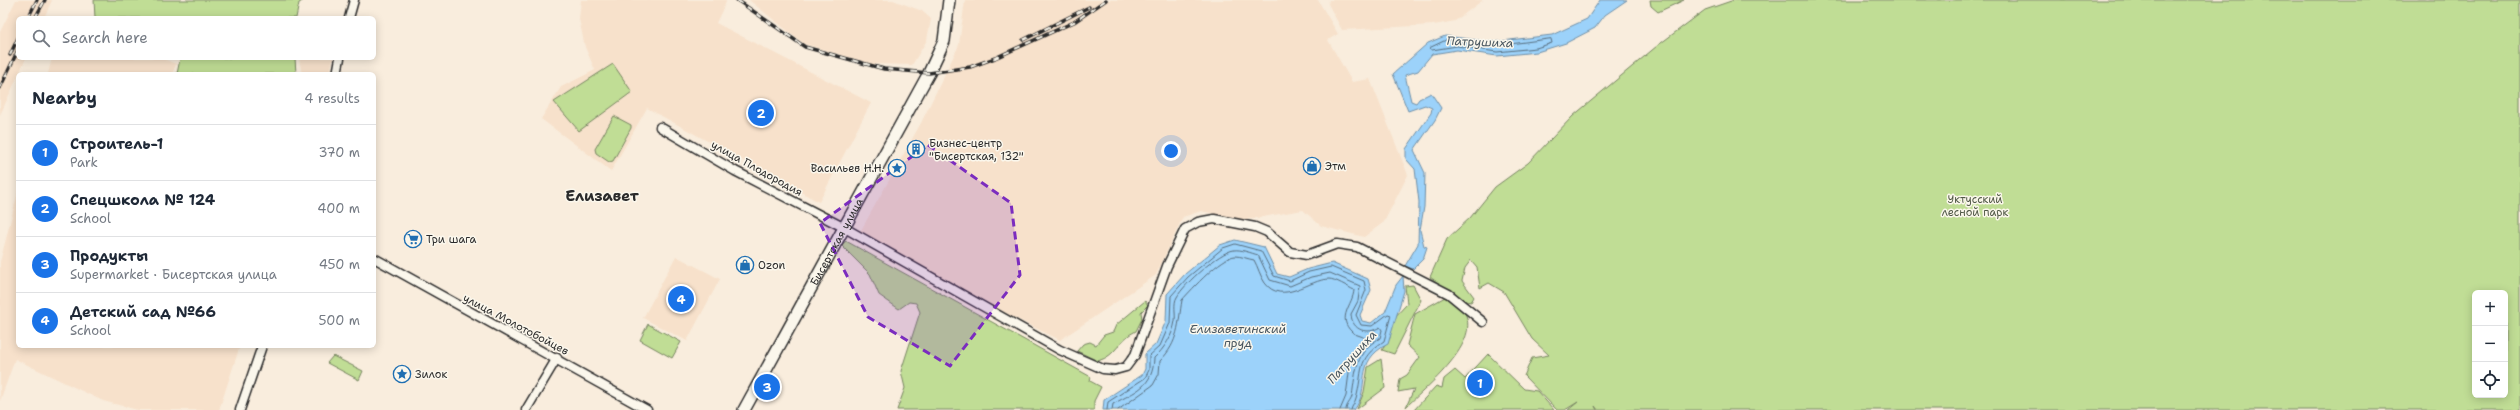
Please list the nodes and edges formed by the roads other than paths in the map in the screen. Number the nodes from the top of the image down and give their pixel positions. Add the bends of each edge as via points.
1 (354, 0) edge
2 (949, 0) edge
3 (350, 16) edge
4 (340, 60) edge
5 (337, 72) edge
6 (660, 126) dead end
7 (843, 227) junction
8 (376, 259) edge
9 (1483, 322) dead end
10 (261, 348) edge
11 (557, 358) junction
12 (240, 410) edge
13 (526, 410) edge
14 (647, 410) edge
15 (744, 410) edge

1 - 3 street
2 - 7 main road, Бисертская улица via 944,41 929,73
4 - 5 street
6 - 7 street, улица Плодородия via 735,171
7 - 9 street, улица Плодородия via 1060,350 1102,369 1115,370 1126,366 1135,355 1167,266 1184,229 1198,222 1214,219 1267,232 1290,252 1307,255 1337,244 1358,247 1449,294
7 - 15 main road, Бисертская улица
8 - 11 street, улица Молотобойцев
10 - 12 street
11 - 13 street
11 - 14 street, улица Молотобойцев

